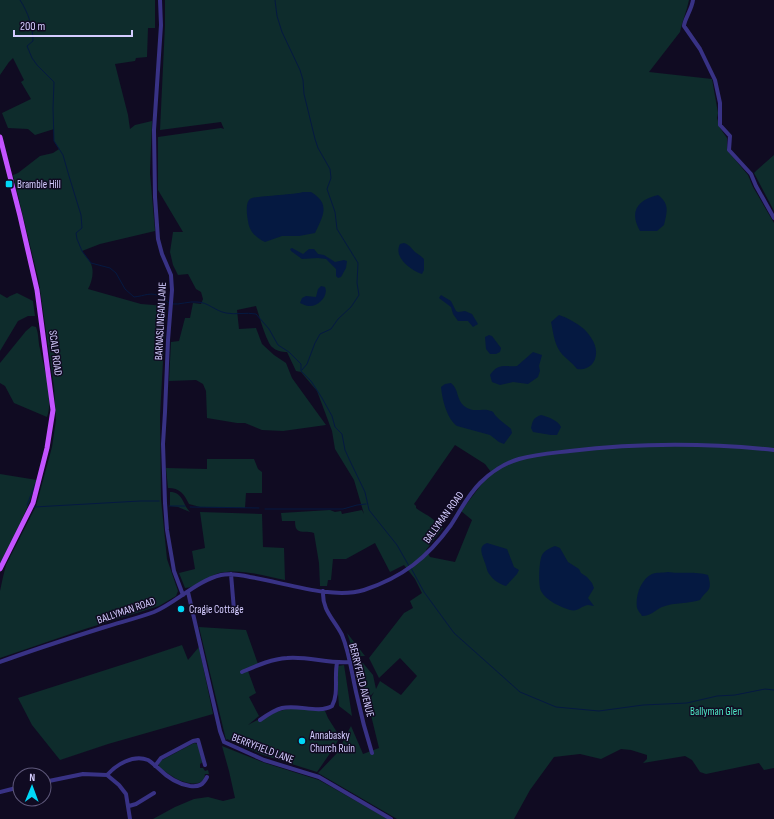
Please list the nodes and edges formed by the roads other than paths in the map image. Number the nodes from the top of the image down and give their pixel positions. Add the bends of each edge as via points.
1 (160, 0) edge
2 (693, 0) edge
3 (0, 137) edge
4 (774, 218) edge
5 (774, 450) edge
6 (1, 569) edge
7 (231, 574) junction
8 (323, 591) junction
9 (188, 592) junction
10 (183, 595) junction
11 (234, 610) dead end
12 (0, 662) edge
13 (350, 662) junction
14 (337, 663) junction
15 (242, 672) dead end
16 (260, 720) dead end
17 (372, 753) dead end
18 (205, 765) dead end
19 (155, 766) junction
20 (107, 775) junction
21 (207, 777) dead end
22 (52, 780) edge
23 (12, 789) edge
24 (0, 792) edge
25 (154, 793) dead end
26 (129, 806) junction
27 (130, 819) edge
28 (391, 819) edge

1 - 10 street, BARNASLINGAN LANE via 161,26 154,130 155,198 158,239 171,275 172,290 163,444 165,503 174,572
2 - 4 street via 684,26 715,80 720,103 720,125 730,136 729,150 751,174
3 - 6 main road, SCALP ROAD via 38,297 53,410 47,448 33,502
5 - 8 street, BALLYMAN ROAD via 718,445 620,446 519,459 498,469 480,483 439,540 416,564 362,590
7 - 8 street, BALLYMAN ROAD
7 - 9 street, BALLYMAN ROAD via 210,579
7 - 11 street
8 - 13 street, BERRYFIELD AVENUE via 323,603 342,635
9 - 10 street, BALLYMAN ROAD
9 - 28 street, BERRYFIELD LANE via 224,742 264,760 319,777
10 - 12 street, BALLYMAN ROAD via 153,612
13 - 14 street
13 - 17 street, BERRYFIELD AVENUE
14 - 15 street via 287,658 264,663
14 - 16 street via 336,697 332,706 324,709 282,708
18 - 19 street via 198,740 161,758
19 - 20 street via 149,760 130,760 120,764
19 - 21 street via 182,784 198,786 204,783
20 - 22 street via 83,774
20 - 26 street via 126,794
23 - 24 street
25 - 26 street
26 - 27 street

